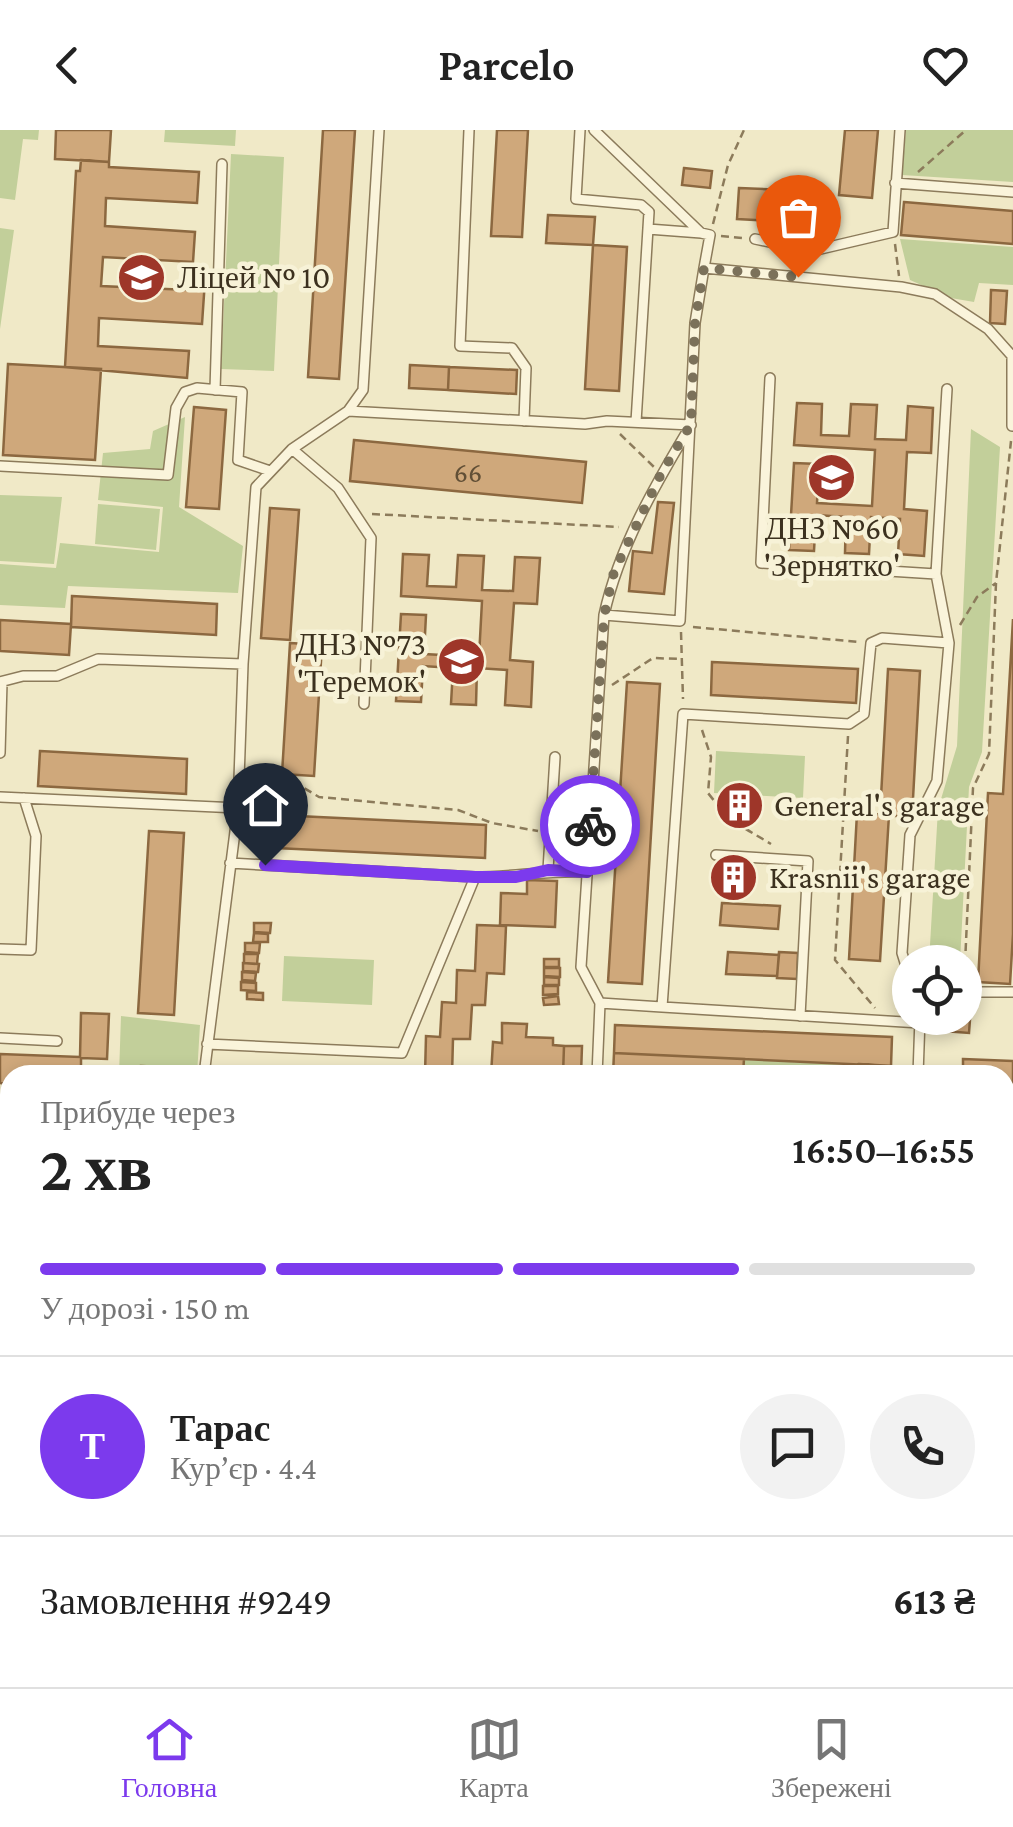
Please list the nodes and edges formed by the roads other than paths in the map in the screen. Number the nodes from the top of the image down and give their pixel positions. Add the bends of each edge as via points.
1 (379, 130) edge
2 (469, 130) edge
3 (580, 130) edge
4 (594, 130) edge
5 (900, 130) edge
6 (222, 164) dead end
7 (900, 183) junction
8 (1013, 192) edge
9 (648, 229) junction
10 (706, 234) junction
11 (755, 239) road end
12 (704, 268) junction
13 (1012, 357) edge
14 (770, 378) dead end
15 (947, 389) dead end
16 (214, 390) junction
17 (348, 411) junction
18 (524, 420) junction
19 (636, 422) junction
20 (691, 424) junction
21 (1012, 426) edge
22 (292, 450) junction
23 (0, 466) edge
24 (270, 470) junction
25 (936, 574) junction
26 (604, 616) junction
27 (948, 643) junction
28 (243, 664) junction
29 (1, 682) edge
30 (364, 704) dead end
31 (0, 753) edge
32 (555, 757) dead end
33 (0, 798) edge
34 (24, 798) junction
35 (238, 808) junction
36 (716, 855) dead end
37 (230, 863) junction
38 (548, 870) junction
39 (587, 872) junction
40 (475, 877) junction
41 (903, 945) edge
42 (0, 949) edge
43 (982, 992) edge
44 (1013, 992) edge
45 (600, 1003) junction
46 (662, 1007) junction
47 (800, 1016) junction
48 (892, 1021) edge
49 (919, 1035) edge
50 (0, 1038) edge
51 (57, 1041) dead end
52 (207, 1044) junction
53 (205, 1065) edge
54 (597, 1065) edge
55 (918, 1065) edge

1 - 17 lane via 363,390
2 - 18 lane via 460,346 512,348 526,368
3 - 9 lane via 576,199 642,205 649,212
4 - 10 lane
5 - 7 lane
6 - 16 lane
7 - 8 lane
7 - 11 lane via 893,232 812,251
9 - 10 lane
9 - 19 lane
10 - 12 lane
12 - 13 lane via 935,294 988,330
12 - 20 lane
13 - 21 lane
14 - 25 lane via 761,563
15 - 25 lane
16 - 23 lane via 184,392 168,474
16 - 24 lane via 242,392 238,460
17 - 18 lane
17 - 22 lane
18 - 19 lane
19 - 20 lane
20 - 26 lane via 614,572
20 - 26 lane via 680,621
22 - 24 lane
22 - 30 lane via 338,488 371,538
24 - 28 lane via 256,487
25 - 27 lane
26 - 39 lane
27 - 41 lane via 937,781 910,835
27 - 46 lane via 870,643 864,714 849,724 683,714
28 - 29 lane via 98,659 57,676
28 - 35 lane
29 - 31 lane
32 - 38 lane
33 - 34 lane
34 - 35 lane
34 - 42 lane via 36,836 31,950
35 - 37 lane
36 - 47 lane via 808,860
37 - 40 lane
37 - 52 lane
38 - 39 lane
38 - 40 lane
39 - 45 lane via 581,967
40 - 52 lane via 402,1054
43 - 44 lane
45 - 46 lane
45 - 54 lane
46 - 47 lane
47 - 48 lane
49 - 55 lane
50 - 51 lane
52 - 53 lane

